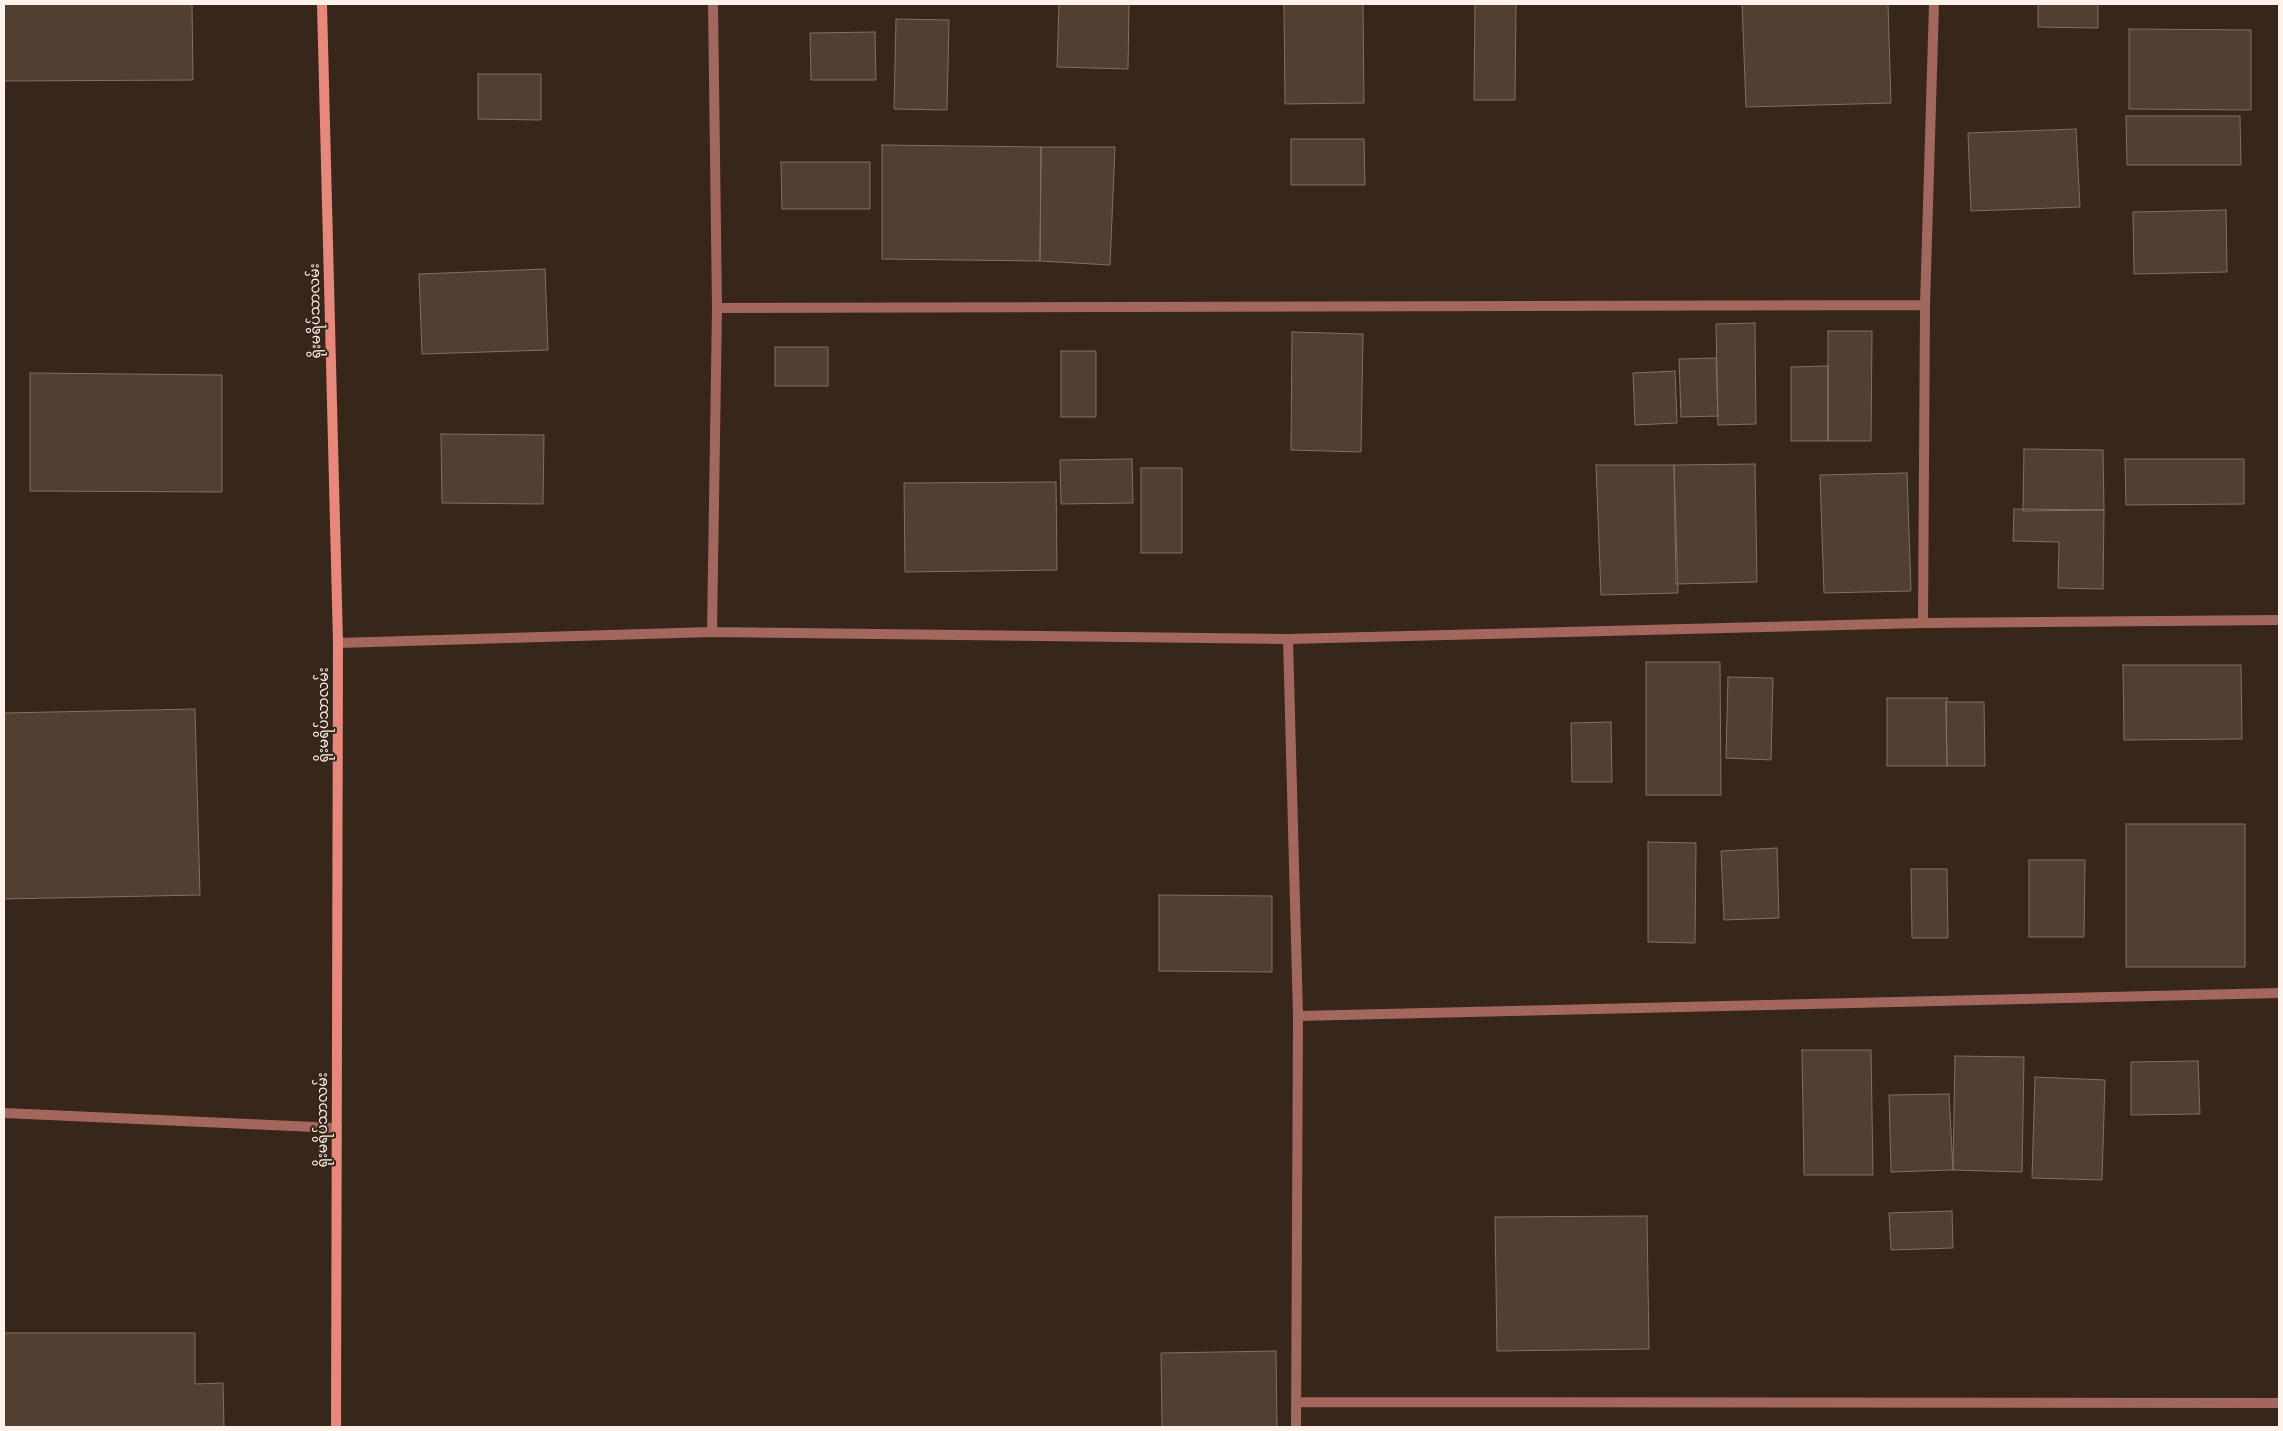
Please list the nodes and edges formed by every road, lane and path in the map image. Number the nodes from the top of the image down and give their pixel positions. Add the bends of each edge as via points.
1 (322, 4) edge
2 (713, 4) edge
3 (1934, 4) edge
4 (1925, 305) junction
5 (717, 308) junction
6 (2279, 620) edge
7 (1923, 623) junction
8 (712, 632) junction
9 (1288, 639) junction
10 (338, 643) junction
11 (2279, 993) edge
12 (1298, 1016) junction
13 (4, 1113) edge
14 (337, 1128) junction
15 (1296, 1402) junction
16 (2279, 1403) edge
17 (336, 1427) edge
18 (1296, 1427) edge

1 - 10 street, ရိုးမရိပ်သာလမ်း
2 - 5 street
3 - 4 street
4 - 5 street
4 - 7 street
5 - 8 street
6 - 7 street
7 - 9 street
8 - 9 street
8 - 10 street
9 - 12 street
10 - 14 street, ရိုးမရိပ်သာလမ်း
11 - 12 street
12 - 15 street
13 - 14 street
14 - 17 street, ရိုးမရိပ်သာလမ်း
15 - 16 street
15 - 18 street

